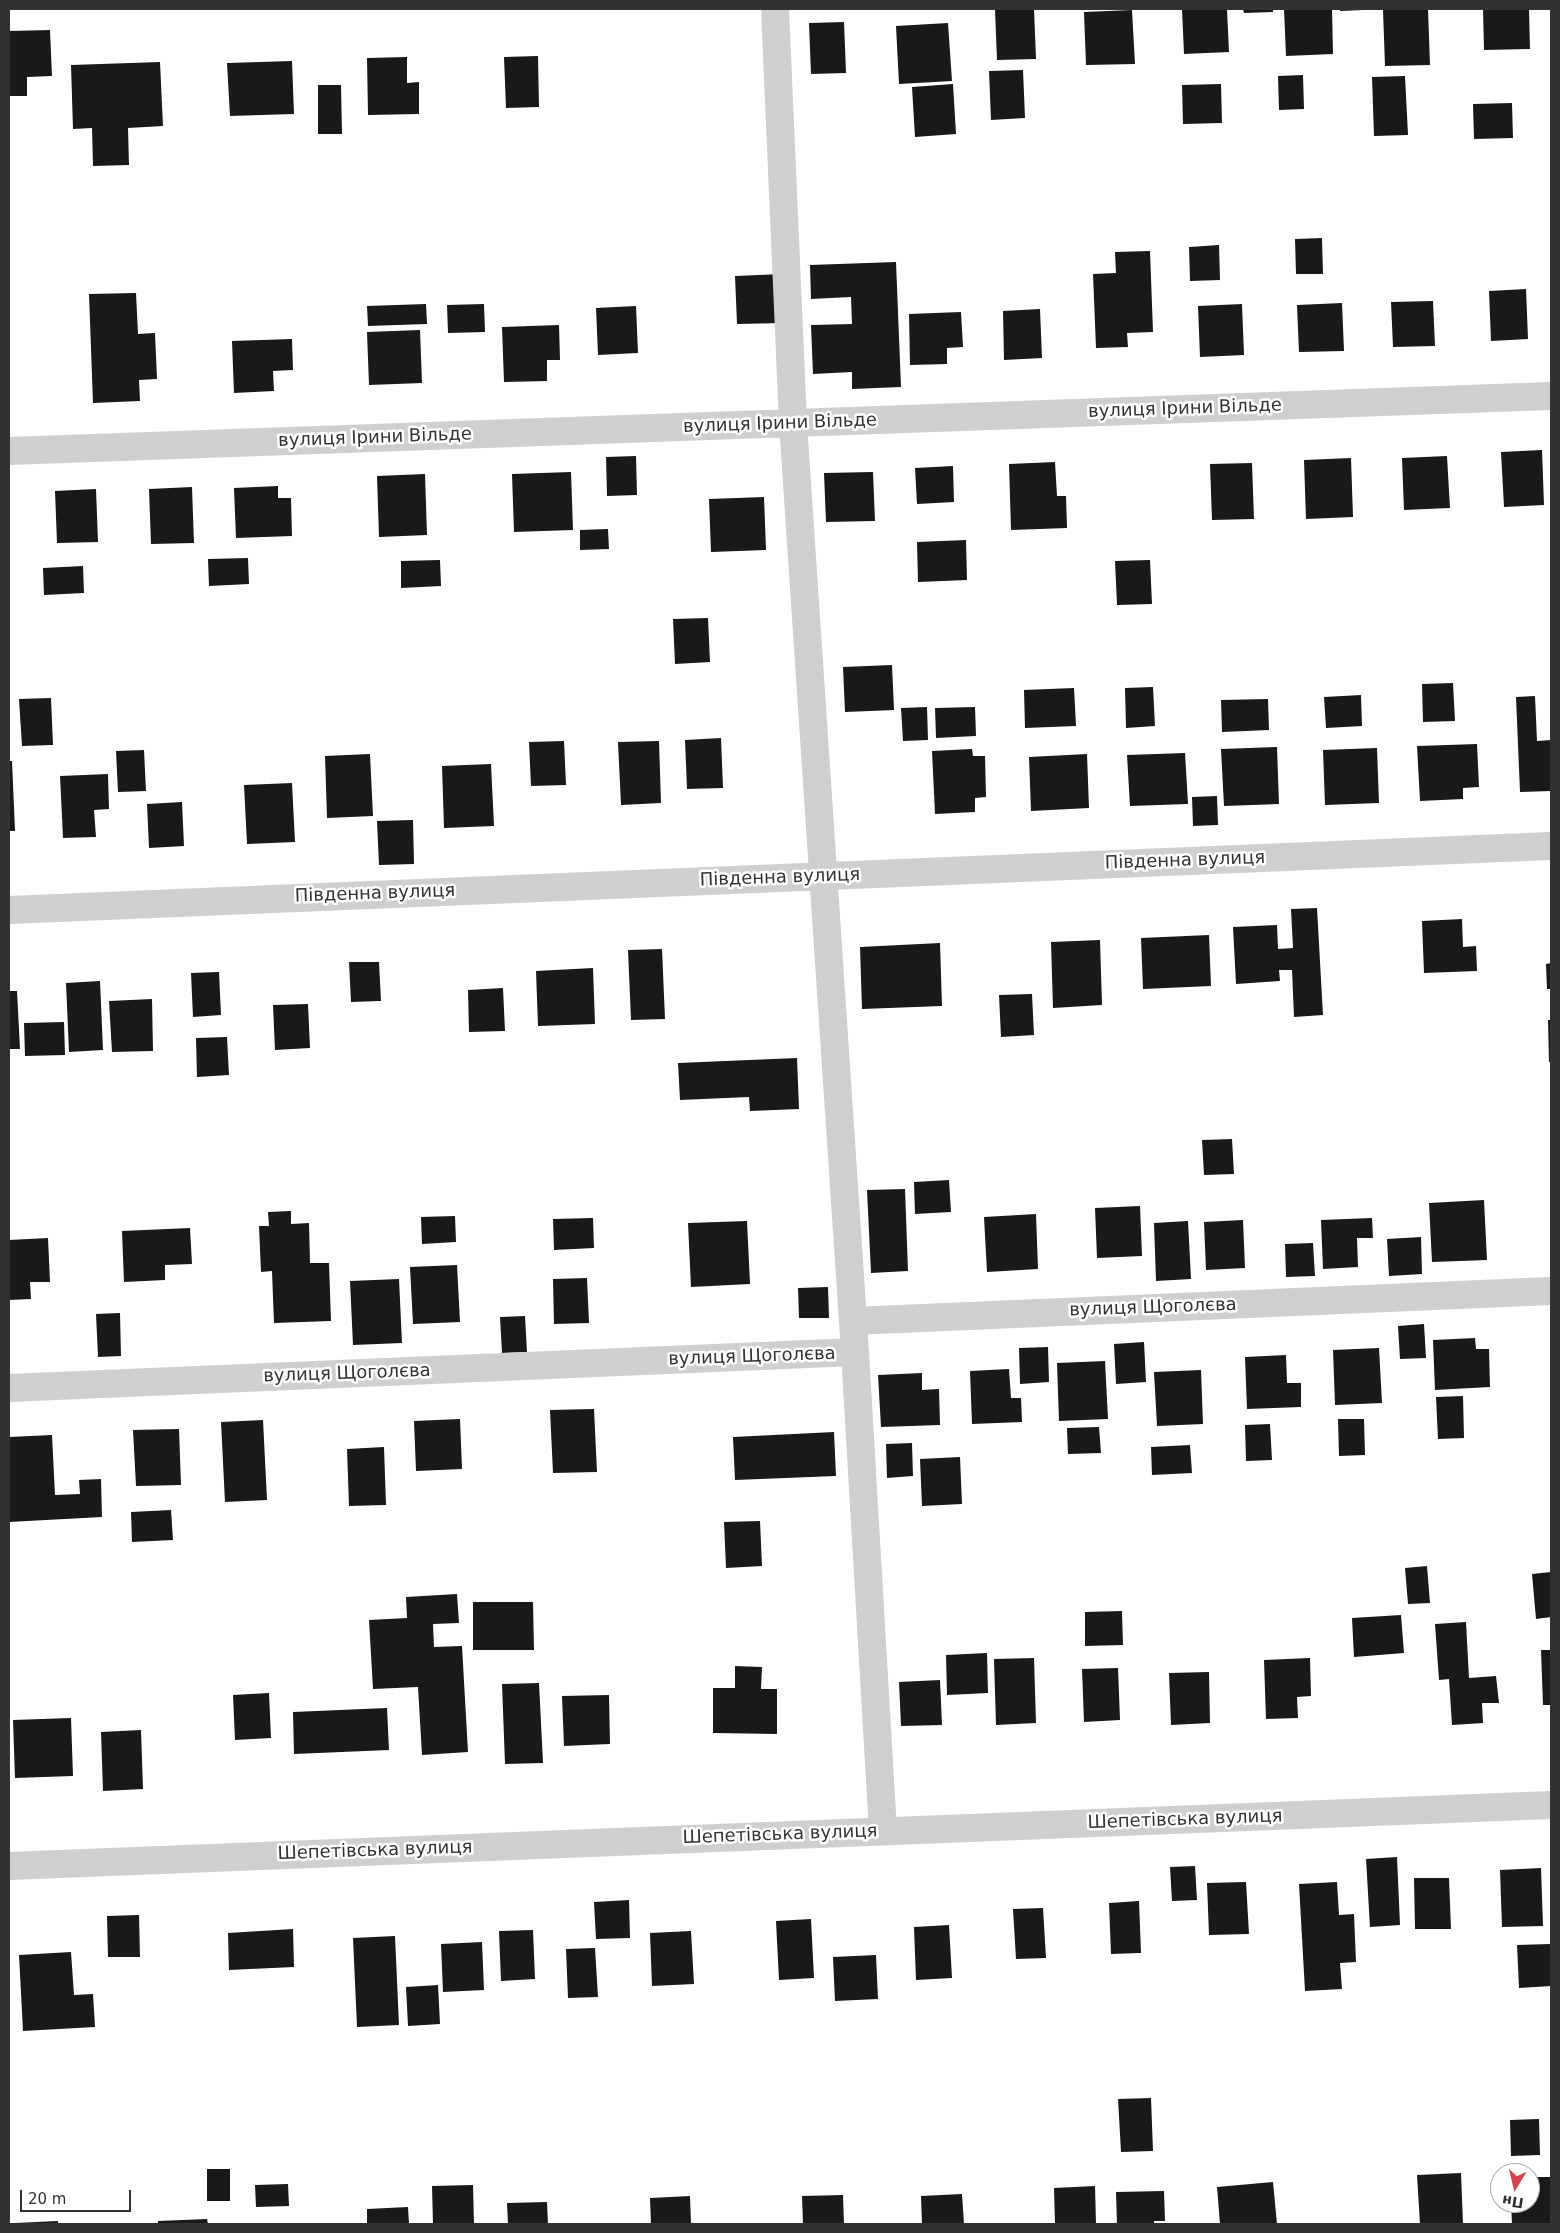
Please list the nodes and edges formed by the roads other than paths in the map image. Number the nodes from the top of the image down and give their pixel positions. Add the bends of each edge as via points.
1 (775, 9) edge
2 (1551, 396) edge
3 (793, 423) junction
4 (9, 451) edge
5 (1551, 846) edge
6 (822, 876) junction
7 (9, 910) edge
8 (1551, 1291) edge
9 (853, 1321) junction
10 (855, 1352) junction
11 (9, 1388) edge
12 (1551, 1805) edge
13 (883, 1831) junction
14 (9, 1866) edge

1 - 3 street
2 - 3 street, вулиця Ірини Вільде
3 - 4 street, вулиця Ірини Вільде
3 - 6 street
5 - 6 street, Південна вулиця
6 - 7 street, Південна вулиця
6 - 9 street
8 - 9 street, вулиця Щоголєва
9 - 10 street, вулиця Щоголєва
10 - 11 street, вулиця Щоголєва
10 - 13 street
12 - 13 street, Шепетівська вулиця
13 - 14 street, Шепетівська вулиця

